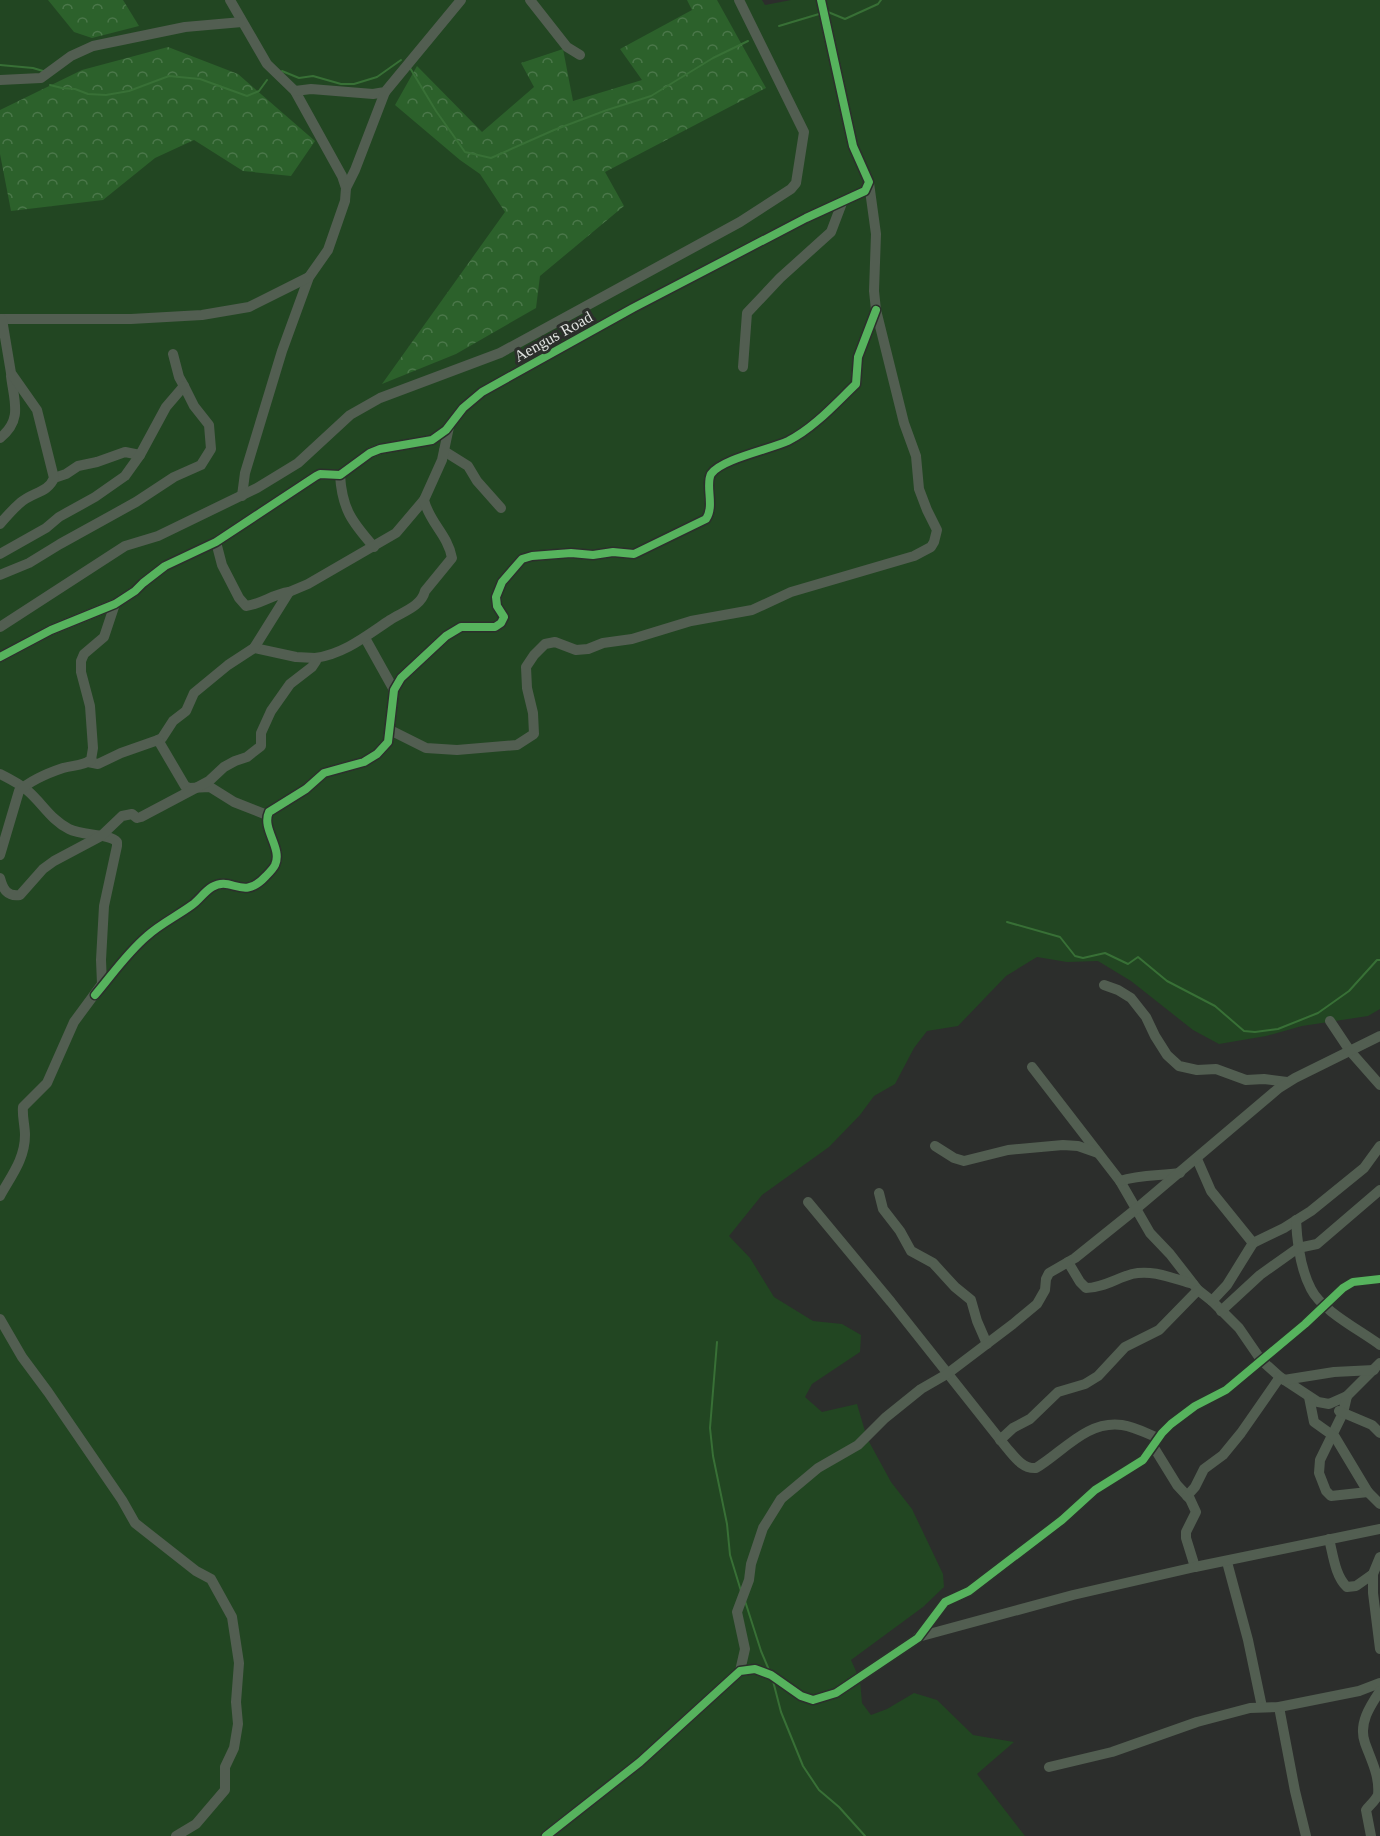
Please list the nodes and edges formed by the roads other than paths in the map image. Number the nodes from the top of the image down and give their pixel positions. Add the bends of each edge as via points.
1 (230, 0) edge
2 (461, 0) edge
3 (530, 0) edge
4 (739, 0) edge
5 (821, 2) edge
6 (242, 22) junction
7 (580, 55) dead end
8 (0, 80) edge
9 (295, 91) junction
10 (385, 92) junction
11 (869, 182) junction
12 (346, 188) junction
13 (842, 203) junction
14 (309, 277) junction
15 (876, 310) junction
16 (1, 319) edge
17 (173, 354) dead end
18 (4, 363) edge
19 (743, 367) dead end
20 (11, 374) junction
21 (184, 386) junction
22 (449, 426) junction
23 (0, 438) edge
24 (444, 451) junction
25 (140, 455) junction
26 (340, 475) junction
27 (54, 478) junction
28 (242, 496) junction
29 (423, 500) junction
30 (501, 508) dead end
31 (0, 524) edge
32 (216, 542) junction
33 (374, 547) junction
34 (0, 554) edge
35 (0, 575) edge
36 (289, 592) junction
37 (115, 604) junction
38 (0, 627) edge
39 (365, 638) junction
40 (254, 648) junction
41 (0, 657) edge
42 (315, 658) junction
43 (393, 690) junction
44 (390, 730) junction
45 (158, 740) junction
46 (88, 762) junction
47 (0, 774) edge
48 (23, 787) junction
49 (197, 787) junction
50 (267, 815) junction
51 (100, 836) junction
52 (0, 855) edge
53 (0, 878) edge
54 (2, 890) edge
55 (1104, 986) dead end
56 (95, 995) junction
57 (1330, 1021) dead end
58 (1380, 1036) edge
59 (1350, 1051) junction
60 (1032, 1067) dead end
61 (1287, 1082) junction
62 (1380, 1085) edge
63 (934, 1146) dead end
64 (1380, 1146) edge
65 (1098, 1153) junction
66 (1197, 1159) junction
67 (1180, 1173) junction
68 (1120, 1181) junction
69 (1380, 1190) edge
70 (879, 1193) dead end
71 (0, 1196) edge
72 (808, 1202) dead end
73 (1137, 1209) junction
74 (1296, 1220) junction
75 (1253, 1243) junction
76 (1298, 1248) junction
77 (1068, 1262) junction
78 (1380, 1279) edge
79 (1196, 1287) junction
80 (1212, 1301) junction
81 (1324, 1305) junction
82 (1221, 1311) junction
83 (0, 1319) edge
84 (987, 1344) junction
85 (1380, 1345) edge
86 (1262, 1360) junction
87 (1377, 1366) edge
88 (947, 1374) junction
89 (1282, 1379) junction
90 (1347, 1396) junction
91 (1309, 1397) junction
92 (1324, 1405) junction
93 (1343, 1413) junction
94 (1380, 1433) edge
95 (1332, 1435) junction
96 (1000, 1440) junction
97 (1155, 1442) junction
98 (1368, 1492) junction
99 (1186, 1496) junction
100 (1380, 1504) edge
101 (1380, 1529) edge
102 (1329, 1539) junction
103 (1380, 1557) edge
104 (1227, 1562) junction
105 (1196, 1567) junction
106 (1374, 1574) junction
107 (1378, 1611) edge
108 (918, 1638) junction
109 (1380, 1649) edge
110 (740, 1671) junction
111 (1380, 1683) edge
112 (1380, 1691) edge
113 (1262, 1707) junction
114 (1279, 1707) junction
115 (1049, 1767) dead end
116 (1379, 1772) edge
117 (176, 1836) edge
118 (546, 1836) edge
119 (1306, 1836) edge
120 (1371, 1836) edge

1 - 6 street
2 - 10 street
3 - 7 street via 567,47
4 - 28 street via 804,132 796,183 791,189 740,222 500,353 364,406 298,463
5 - 11 street via 853,146
6 - 8 street via 185,27 93,46 71,56 41,78
6 - 9 street via 267,64
9 - 10 street
9 - 12 street
10 - 12 street
11 - 13 street, Aengus Road via 865,191
11 - 15 street via 876,234
12 - 14 street via 328,250
13 - 19 street via 831,232 747,313
13 - 22 street, Aengus Road via 806,218 570,342 472,399
14 - 16 street via 249,307 202,315
14 - 28 street via 282,351 245,473
15 - 43 street via 858,357 856,384 789,440 715,470 710,476 710,512 706,519 634,554 571,553 522,559 502,582 496,597 504,617 501,623 495,627 461,627 414,664
15 - 44 street via 916,456 920,489 937,530 931,547 914,556 791,592 752,610 691,621 588,649 576,650 555,642 545,644 526,667 534,734 517,745 438,750
16 - 18 street
17 - 21 street
18 - 20 street
20 - 23 street via 16,414 11,429
20 - 27 street via 37,410
21 - 25 street via 166,406
21 - 35 street via 209,425 211,449 201,465 29,563
22 - 24 street
22 - 26 street, Aengus Road via 432,440 370,453
24 - 29 street
24 - 30 street via 468,466
25 - 27 street via 124,452
25 - 34 street via 125,476
26 - 32 street, Aengus Road via 316,476
26 - 33 street via 341,493 352,521
27 - 31 street via 44,491 21,502
28 - 38 street via 158,536 125,546
29 - 33 street via 396,533
29 - 39 street via 432,521 446,537 451,560 424,597
32 - 36 street via 222,565 246,606
32 - 37 street, Aengus Road via 165,566
33 - 36 street
36 - 40 street
37 - 41 street, Aengus Road via 51,630
37 - 46 street via 104,638 81,661 93,748
39 - 42 street via 341,651
39 - 43 street
40 - 42 street
40 - 45 street via 194,693 186,711 172,721
42 - 49 street via 312,667 291,684 271,711 259,749
43 - 44 street
44 - 50 street via 388,742 377,754 364,762 324,773
45 - 46 street via 98,764
45 - 49 street via 182,783 189,788
46 - 48 street
47 - 48 street
48 - 51 street via 55,821 84,835
48 - 52 street via 17,794
49 - 50 street via 210,787
49 - 51 street via 141,817 123,816
50 - 56 street via 277,855 275,865 262,880 252,888 224,884 208,889 195,903 147,936
51 - 54 street via 43,869 20,895
51 - 56 street via 115,840 117,846 104,906 103,978
53 - 54 street
55 - 61 street via 1131,998 1167,1055 1179,1066 1216,1069 1246,1080
56 - 71 street via 74,1022 47,1083 23,1107 24,1148
57 - 59 street
58 - 59 street
59 - 61 street
59 - 62 street
60 - 65 street
61 - 66 street
63 - 65 street via 964,1161 1008,1150 1063,1145
64 - 74 street via 1364,1168
65 - 68 street
66 - 67 street
66 - 75 street via 1211,1191
67 - 68 street
67 - 73 street
68 - 73 street
69 - 76 street via 1317,1244
70 - 84 street via 883,1209 911,1251 928,1258 971,1299
72 - 88 street
73 - 77 street
73 - 79 street via 1150,1233
74 - 75 street
74 - 76 street
75 - 80 street via 1227,1285
76 - 81 street via 1311,1290
76 - 82 street via 1260,1275
77 - 79 street via 1086,1288 1145,1272
77 - 84 street via 1048,1273 1037,1304
78 - 81 street via 1353,1282
79 - 80 street
79 - 96 street via 1159,1330 1125,1347 1085,1384 1058,1392
80 - 82 street
81 - 85 street
81 - 86 street
82 - 86 street
83 - 117 street via 135,1523 211,1579 232,1617 239,1663 238,1724 234,1748 225,1767 225,1790 196,1824
84 - 88 street
86 - 89 street
86 - 97 street via 1226,1390 1179,1418
87 - 89 street
87 - 90 street
88 - 96 street
88 - 110 street via 921,1389 858,1445 818,1468 781,1499 763,1528 737,1612 745,1649
89 - 91 street
89 - 99 street via 1223,1455 1203,1469
90 - 92 street
90 - 93 street
91 - 92 street
91 - 95 street via 1314,1422
92 - 93 street
93 - 94 street
93 - 95 street
95 - 98 street
95 - 98 street via 1320,1460 1319,1473 1328,1495
96 - 97 street via 1029,1468 1036,1468 1086,1432 1114,1424 1133,1428
97 - 99 street
97 - 108 street via 1143,1460 1095,1490 969,1591 945,1602
98 - 100 street
99 - 105 street via 1196,1512 1186,1538
101 - 102 street
102 - 104 street
102 - 106 street via 1344,1585 1356,1586
103 - 106 street
104 - 105 street
104 - 113 street
105 - 108 street via 1073,1595
106 - 107 street
107 - 109 street
108 - 110 street via 836,1693 813,1700 771,1675 755,1669
110 - 118 street via 640,1761
111 - 114 street
112 - 116 street via 1369,1707 1363,1735
113 - 114 street
113 - 115 street via 1197,1722 1112,1752
114 - 119 street
116 - 120 street via 1377,1798 1366,1810

